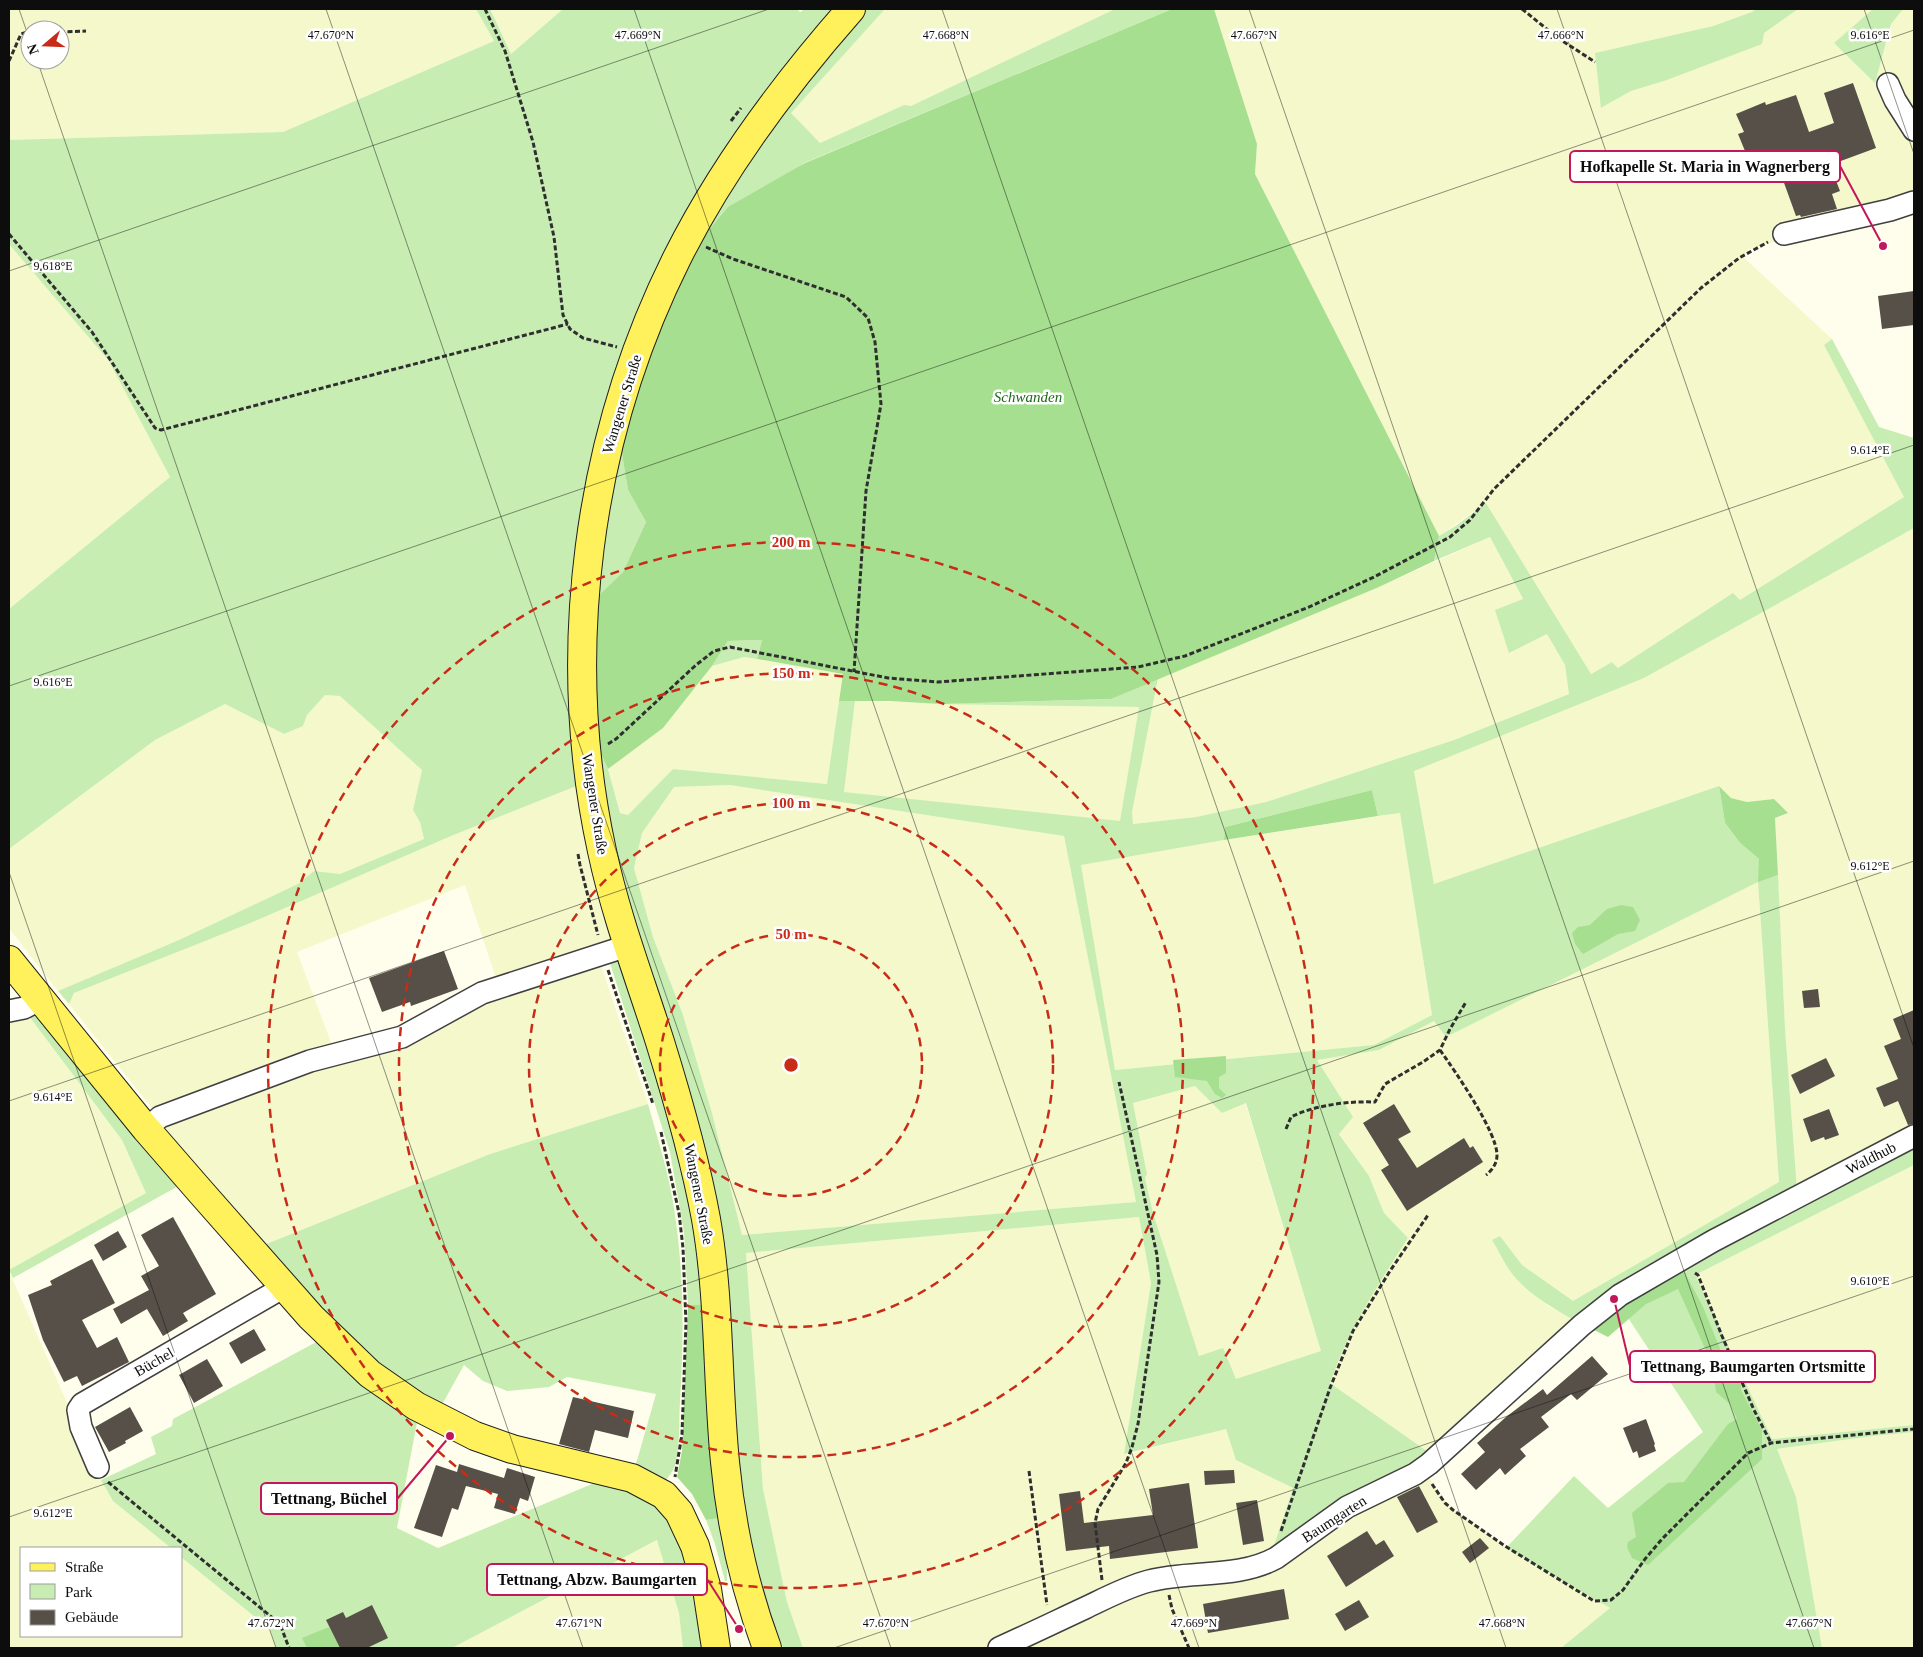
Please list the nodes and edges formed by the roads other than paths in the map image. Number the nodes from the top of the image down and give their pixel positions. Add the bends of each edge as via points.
1 (851, 9) edge
2 (1888, 84) dead end
3 (1914, 130) edge
4 (1914, 202) edge
5 (1784, 234) road end
6 (615, 950) junction
7 (9, 960) edge
8 (41, 999) junction
9 (9, 1011) edge
10 (146, 1129) junction
11 (1914, 1136) edge
12 (1679, 1260) joint
13 (284, 1287) junction
14 (98, 1467) road end
15 (716, 1648) edge
16 (767, 1648) edge
17 (998, 1648) edge

1 - 6 main road, Wangener Straße via 788,82 751,134 716,187 676,260 643,337 605,462 588,561 582,676 587,757 600,844 611,890
2 - 3 street
4 - 5 street
6 - 10 street via 482,993 402,1037 310,1061 160,1118
6 - 16 main road, Wangener Straße via 680,1108 694,1161 707,1223 717,1323 725,1464 742,1563
7 - 8 main road
8 - 9 street
8 - 10 main road
10 - 13 main road
11 - 12 street, Waldhub
12 - 17 street, Baumgarten via 1620,1295 1582,1325 1429,1464 1347,1507 1264,1565 1148,1581 1108,1596
13 - 14 street, Büchel via 82,1404 78,1410 81,1426
13 - 15 main road via 370,1374 435,1416 512,1450 632,1478 664,1495 679,1512 695,1546 707,1589

